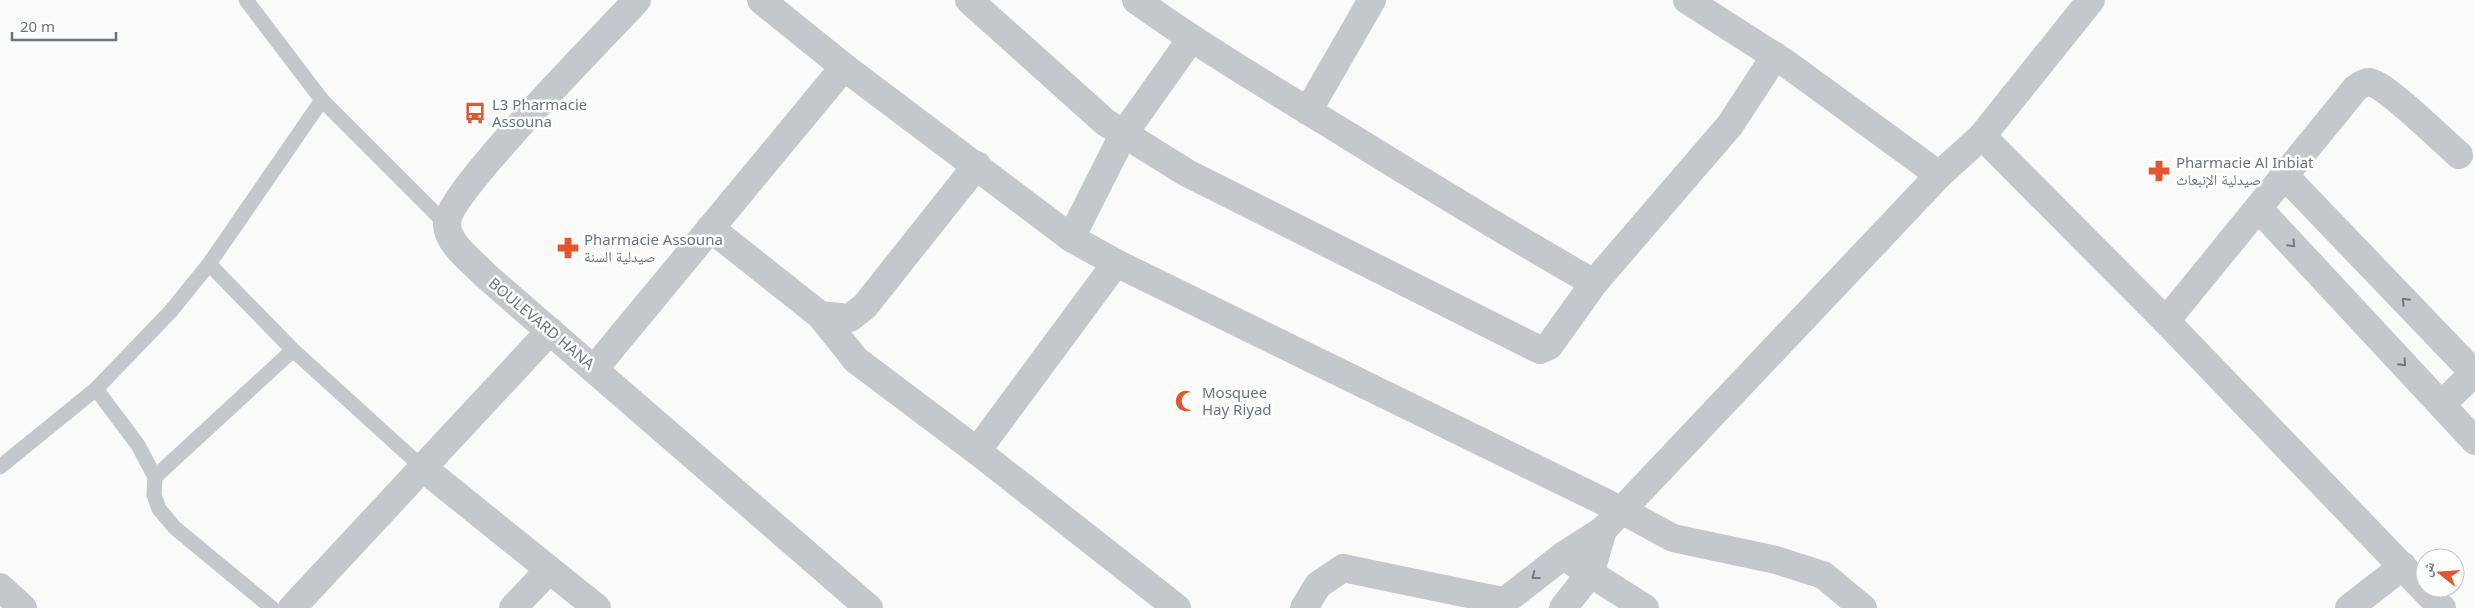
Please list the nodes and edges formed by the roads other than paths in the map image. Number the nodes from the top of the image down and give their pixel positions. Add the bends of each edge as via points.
1 (246, 0) edge
2 (637, 0) edge
3 (761, 0) edge
4 (969, 0) edge
5 (1136, 0) edge
6 (1372, 0) edge
7 (1687, 0) edge
8 (2092, 0) edge
9 (1191, 39) junction
10 (1775, 56) junction
11 (844, 67) junction
12 (322, 100) junction
13 (1308, 111) junction
14 (1123, 135) junction
15 (1982, 136) junction
16 (2459, 155) dead end
17 (977, 165) junction
18 (1939, 175) junction
19 (2284, 175) junction
20 (2259, 209) junction
21 (447, 225) junction
22 (710, 228) junction
23 (1072, 238) junction
24 (1116, 263) junction
25 (209, 264) junction
26 (1594, 283) junction
27 (820, 315) junction
28 (2166, 321) junction
29 (550, 331) junction
30 (293, 350) junction
31 (595, 368) junction
32 (2475, 374) edge
33 (96, 389) junction
34 (2442, 404) junction
35 (2475, 440) edge
36 (977, 451) junction
37 (0, 467) edge
38 (423, 468) junction
39 (155, 476) junction
40 (1623, 511) junction
41 (1603, 530) junction
42 (1564, 555) junction
43 (2403, 566) junction
44 (550, 570) junction
45 (1590, 574) junction
46 (0, 587) edge
47 (1499, 605) edge
48 (23, 608) edge
49 (272, 608) edge
50 (292, 608) edge
51 (513, 608) edge
52 (597, 608) edge
53 (869, 608) edge
54 (1177, 608) edge
55 (1304, 608) edge
56 (1563, 608) edge
57 (1644, 608) edge
58 (1863, 608) edge
59 (2349, 608) edge
60 (2442, 608) edge

1 - 12 lane
2 - 21 street via 476,174 454,205
3 - 11 street
4 - 14 street via 1104,122
5 - 9 street
6 - 13 street
7 - 10 street
8 - 15 street
9 - 13 street
9 - 14 street
10 - 18 street
10 - 26 street via 1730,125
11 - 17 street
11 - 22 street
12 - 21 lane
12 - 25 lane
13 - 26 street
14 - 23 street
14 - 26 street via 1187,173 1540,350 1549,346
15 - 18 street
15 - 28 street
16 - 19 street via 2386,90 2370,82 2355,89
17 - 23 street
17 - 27 street via 865,306 850,318
18 - 40 street
19 - 20 street
32 -> 19 street
20 - 28 street
20 -> 34 street
21 - 29 street, BOULEVARD HANA via 457,246 485,275
22 - 27 street
22 - 31 street
23 - 24 street
24 - 36 street
24 - 40 street
25 - 30 lane
25 - 33 lane via 172,311
27 - 36 street via 856,360
28 - 43 street
29 - 31 street, BOULEVARD HANA
29 - 38 street
30 - 38 lane
30 - 39 lane
31 - 53 street, BOULEVARD HANA
32 - 34 street
33 - 37 lane
33 - 39 lane via 138,445
34 - 35 street
36 - 54 street
38 - 44 street
38 - 50 street
39 - 49 lane via 156,502 175,528
40 - 41 street
40 - 58 street via 1673,538 1776,560 1823,575
41 - 42 street
41 - 45 street
42 - 45 street
42 -> 47 street
43 - 59 street
43 - 60 street
44 - 51 street
44 - 52 street
45 - 56 street
45 - 57 street
46 - 48 street
47 - 55 street via 1343,568 1318,585

